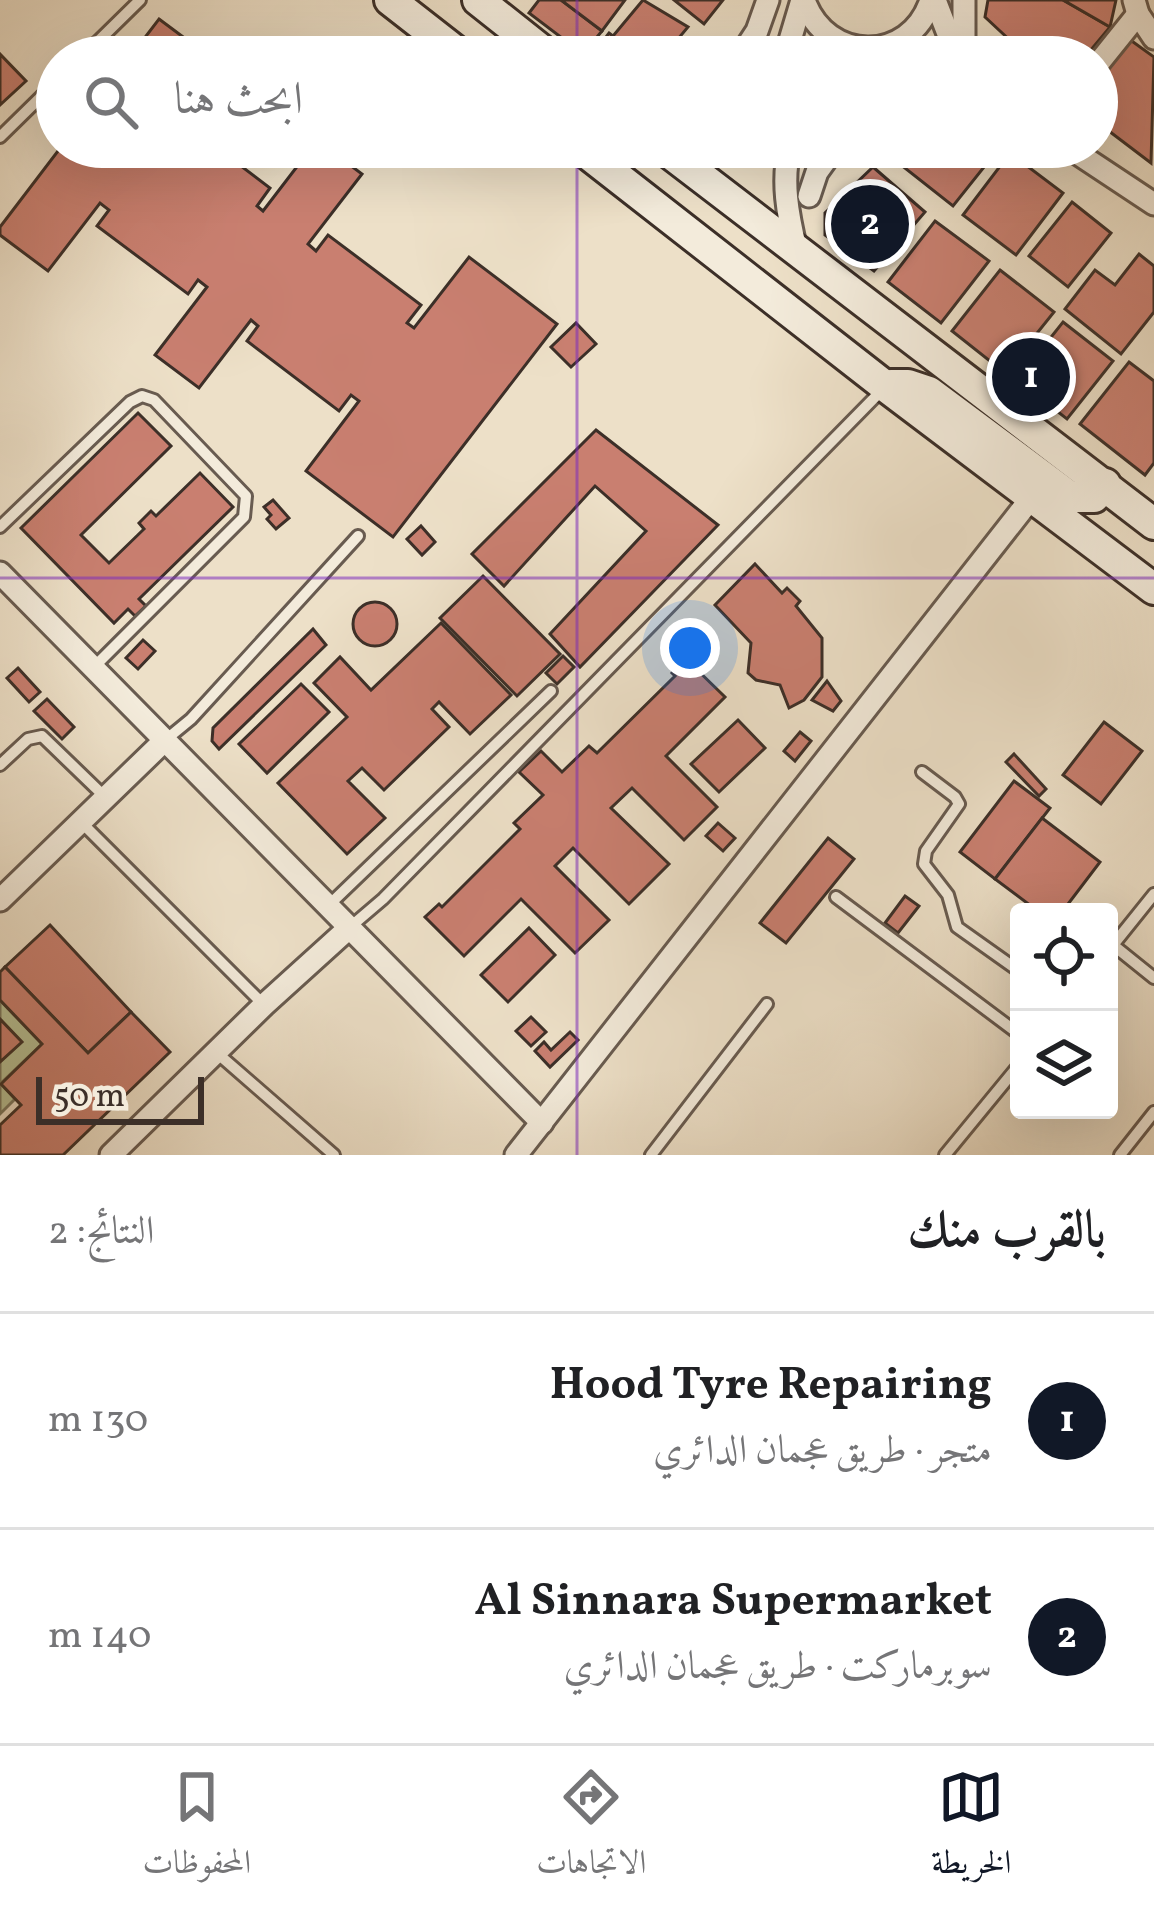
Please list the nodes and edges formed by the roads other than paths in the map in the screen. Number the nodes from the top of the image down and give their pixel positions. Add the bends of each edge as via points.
1 (140, 0) edge
2 (390, 0) edge
3 (478, 0) edge
4 (768, 0) edge
5 (803, 0) edge
6 (933, 0) edge
7 (964, 0) edge
8 (1136, 7) edge
9 (103, 36) edge
10 (436, 36) edge
11 (529, 36) edge
12 (754, 36) edge
13 (792, 36) edge
14 (828, 36) edge
15 (907, 36) edge
16 (951, 36) edge
17 (962, 36) edge
18 (1116, 36) edge
19 (1154, 38) edge
20 (36, 102) edge
21 (0, 137) edge
22 (606, 168) edge
23 (690, 168) edge
24 (786, 168) edge
25 (820, 168) edge
26 (1100, 168) edge
27 (809, 196) dead end
28 (1154, 204) edge
29 (796, 249) junction
30 (885, 386) junction
31 (1105, 484) junction
32 (1032, 497) junction
33 (1154, 524) edge
34 (0, 527) edge
35 (358, 536) dead end
36 (0, 573) edge
37 (1154, 589) edge
38 (93, 668) junction
39 (551, 691) dead end
40 (163, 742) junction
41 (0, 765) edge
42 (922, 772) dead end
43 (104, 796) junction
44 (80, 820) junction
45 (1154, 894) edge
46 (836, 897) dead end
47 (0, 900) edge
48 (327, 906) junction
49 (350, 928) junction
50 (1118, 939) edge
51 (1118, 953) edge
52 (1010, 965) edge
53 (1154, 978) edge
54 (767, 1004) dead end
55 (264, 1005) junction
56 (1010, 1027) edge
57 (217, 1053) junction
58 (1010, 1076) edge
59 (1154, 1112) edge
60 (542, 1123) junction
61 (111, 1155) edge
62 (334, 1155) edge
63 (516, 1155) edge
64 (651, 1155) edge
65 (945, 1155) edge
66 (1120, 1155) edge

1 - 9 lane
2 - 10 main road
3 - 11 main road
4 - 12 street
5 - 13 street
5 - 14 street
6 - 15 street
6 - 16 street
7 - 17 street
8 - 18 street
8 - 19 street
20 - 21 lane
22 - 30 main road
23 - 29 main road
24 - 29 street
25 - 27 street
26 - 28 street
29 - 31 main road
30 - 31 main road via 929,392 1070,497 1094,497
30 - 32 main road
30 - 49 lane
31 - 33 main road
32 - 37 main road
32 - 60 street
34 - 38 lane via 142,396 246,496 244,517
35 - 40 lane
36 - 38 street
38 - 40 street
39 - 48 lane
40 - 43 street
40 - 48 street
41 - 43 lane via 42,736
42 - 52 lane via 959,804 924,864 948,895 957,927
43 - 44 street
44 - 47 street
44 - 55 lane
45 - 50 lane
46 - 56 lane
48 - 49 street
49 - 55 street
49 - 60 street
51 - 53 lane
54 - 64 lane
55 - 57 street
57 - 61 street
57 - 62 lane
58 - 65 lane
59 - 66 lane
60 - 63 street

